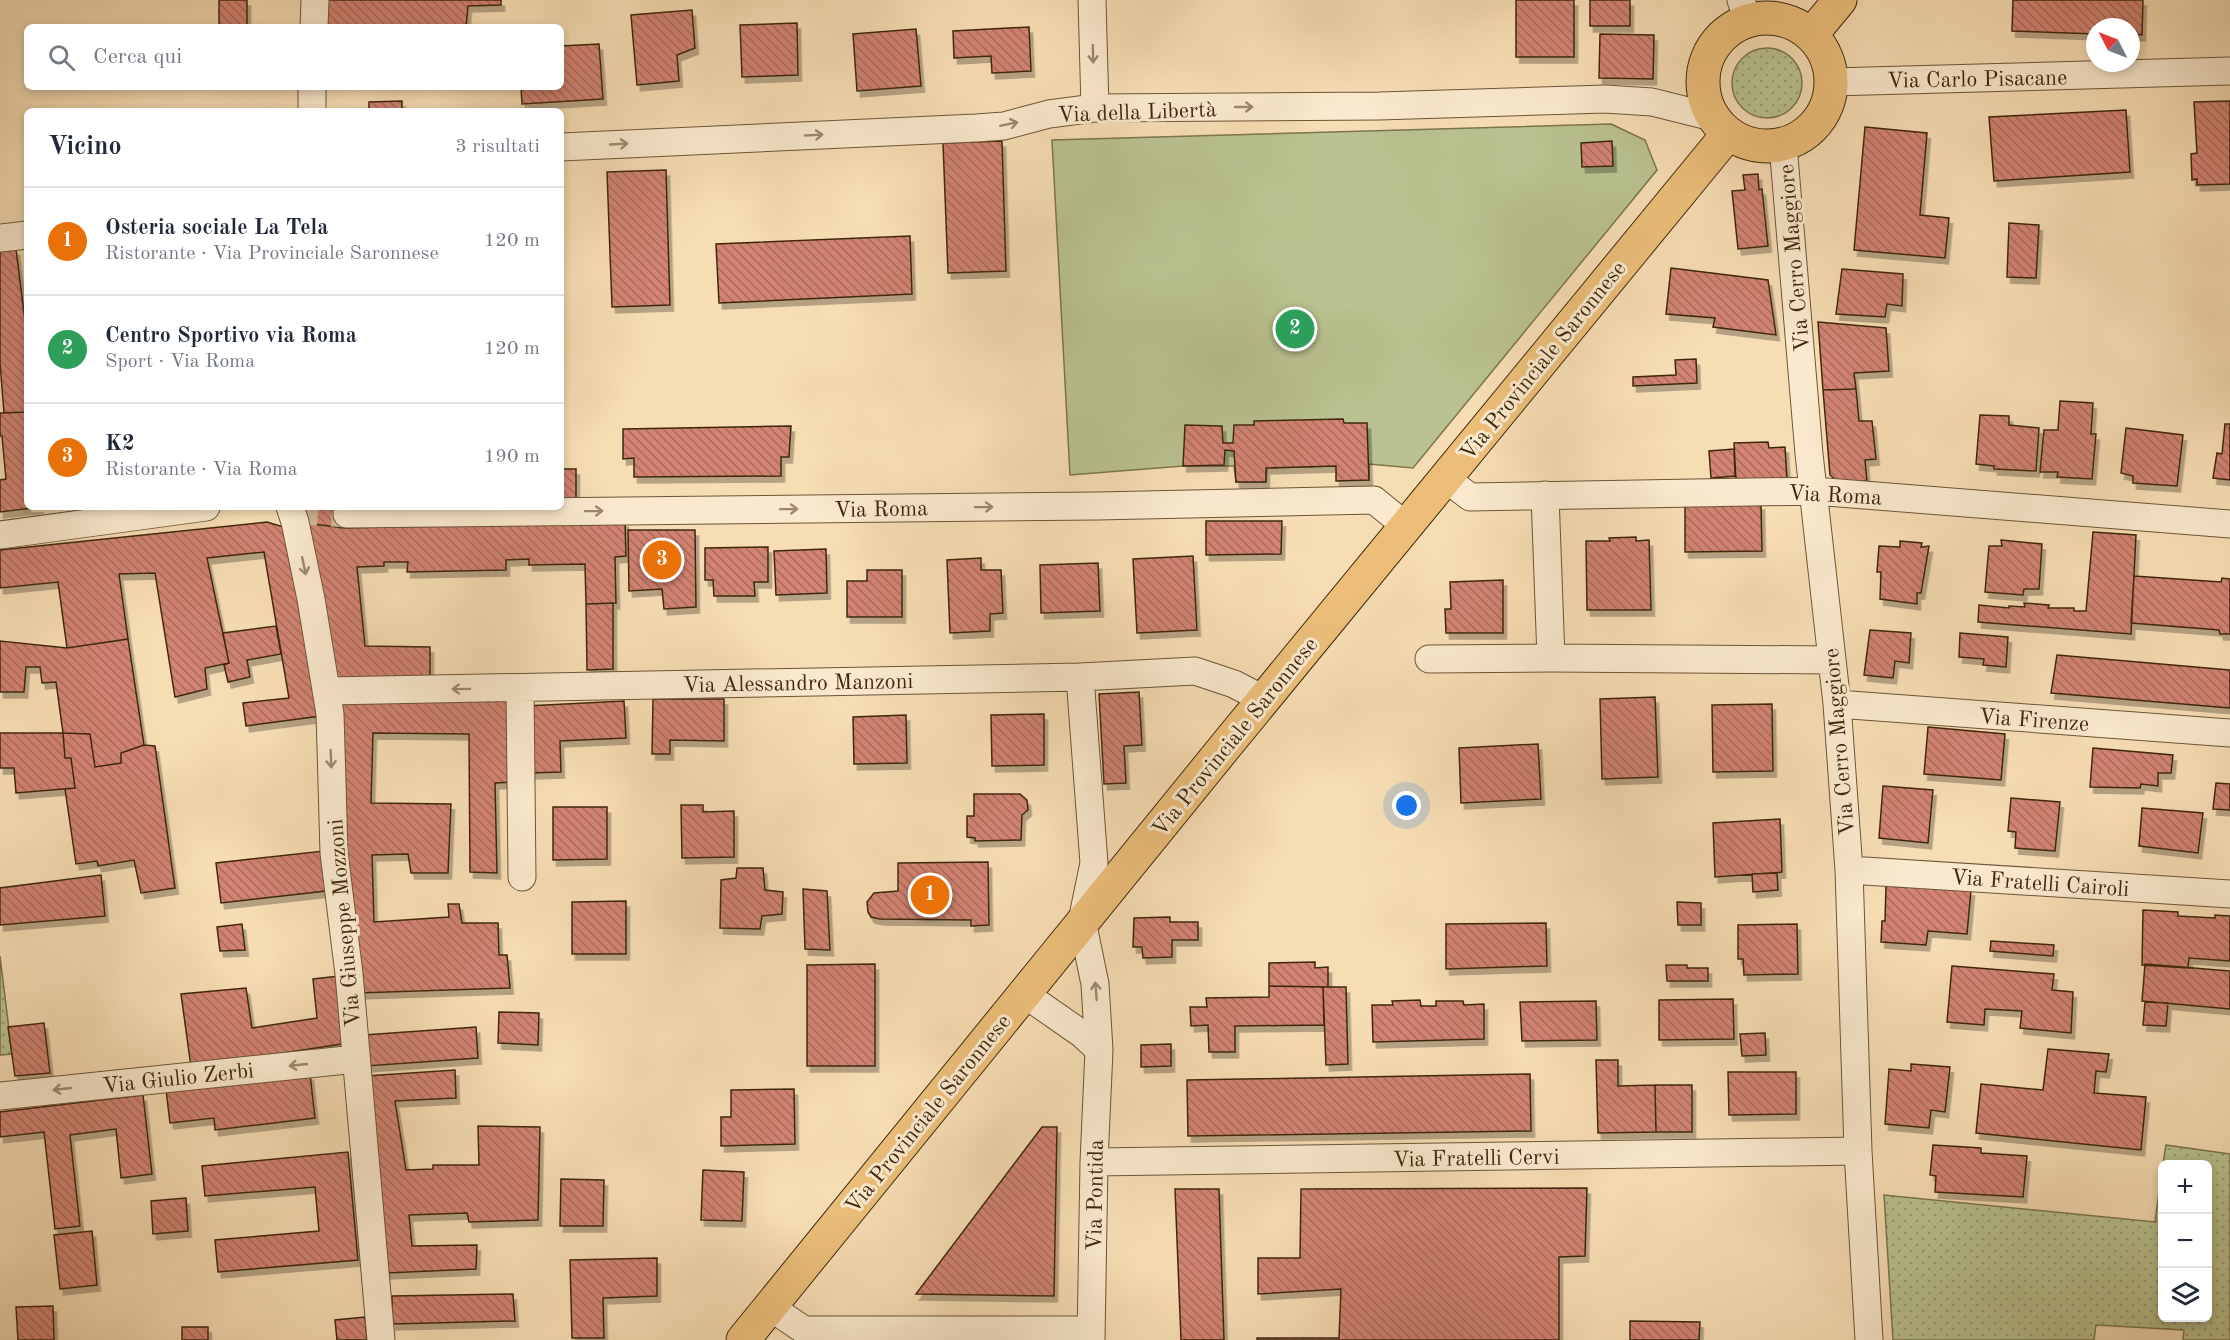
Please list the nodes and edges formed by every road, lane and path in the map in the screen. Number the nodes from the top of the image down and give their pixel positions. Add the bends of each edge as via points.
1 (315, 0) edge
2 (1092, 0) edge
3 (1840, 0) edge
4 (1744, 10) edge
5 (314, 24) edge
6 (1811, 35) junction
7 (2230, 71) edge
8 (1832, 81) junction
9 (312, 90) edge
10 (312, 108) edge
11 (1095, 108) junction
12 (1720, 125) junction
13 (1783, 145) junction
14 (564, 147) edge
15 (24, 235) edge
16 (0, 238) edge
17 (1445, 478) junction
18 (1814, 491) junction
19 (1545, 495) junction
20 (160, 510) edge
21 (292, 510) edge
22 (347, 514) tunnel mouth
23 (52, 517) edge
24 (2230, 524) edge
25 (1406, 526) junction
26 (0, 535) edge
27 (1551, 658) junction
28 (1429, 659) dead end
29 (1832, 660) junction
30 (1080, 677) junction
31 (520, 688) junction
32 (327, 691) junction
33 (1263, 699) junction
34 (1837, 704) junction
35 (2230, 733) edge
36 (1849, 870) junction
37 (522, 877) dead end
38 (2230, 894) edge
39 (1082, 921) junction
40 (1023, 993) junction
41 (1099, 1050) junction
42 (356, 1059) junction
43 (0, 1096) edge
44 (1858, 1151) junction
45 (1094, 1162) junction
46 (770, 1307) junction
47 (1091, 1335) edge
48 (381, 1340) edge
49 (743, 1340) edge
50 (1869, 1340) edge

1 - 5 street
2 -> 11 street
3 - 6 main road
4 - 6 main road via 1782,19
4 - 12 main road via 1706,60 1706,104
6 - 8 main road via 1826,56
7 - 8 street, Via Carlo Pisacane
8 - 13 main road via 1828,103 1818,121 1803,136
9 - 10 street
11 -> 12 street, Via della Libertà via 1379,106 1605,99 1652,102
14 -> 11 street, Via della Libertà via 1004,126 1049,114
12 - 13 main road via 1755,146
12 - 17 main road, Via Provinciale Saronnese
13 - 18 street, Via Cerro Maggiore
15 - 16 street
17 - 19 street, Via Roma via 1470,497
17 - 25 main road, Via Provinciale Saronnese
18 - 19 street, Via Roma
18 - 24 street, Via Roma
18 - 29 street, Via Cerro Maggiore
19 - 27 street
20 - 23 street
21 -> 32 street, Via Giuseppe Mozzoni
22 -> 25 street, Via Roma via 1374,500
23 - 26 street
25 - 33 main road, Via Provinciale Saronnese
27 - 28 street
27 - 29 street
29 - 34 street, Via Cerro Maggiore
30 - 31 street, Via Alessandro Manzoni
30 - 33 street, Via Alessandro Manzoni via 1195,671
30 - 39 street via 1094,863
31 -> 32 street, Via Alessandro Manzoni
31 - 37 street
32 -> 42 street, Via Giuseppe Mozzoni via 334,853
33 - 39 main road, Via Provinciale Saronnese
34 - 35 street, Via Firenze
34 - 36 street, Via Cerro Maggiore
36 - 38 street, Via Fratelli Cairoli
36 - 44 street, Via Cerro Maggiore
39 - 40 main road, Via Provinciale Saronnese
41 -> 39 street, Via Pontida via 1095,984
40 - 41 street
40 - 46 main road, Via Provinciale Saronnese
41 - 45 street, Via Pontida
42 -> 43 street, Via Giulio Zerbi
42 - 48 street, Via Giuseppe Mozzoni
44 - 45 street, Via Fratelli Cervi
44 - 50 street, Via Cerro Maggiore
45 - 47 street, Via Pontida
46 - 47 street via 804,1330
46 - 49 main road, Via Provinciale Saronnese

